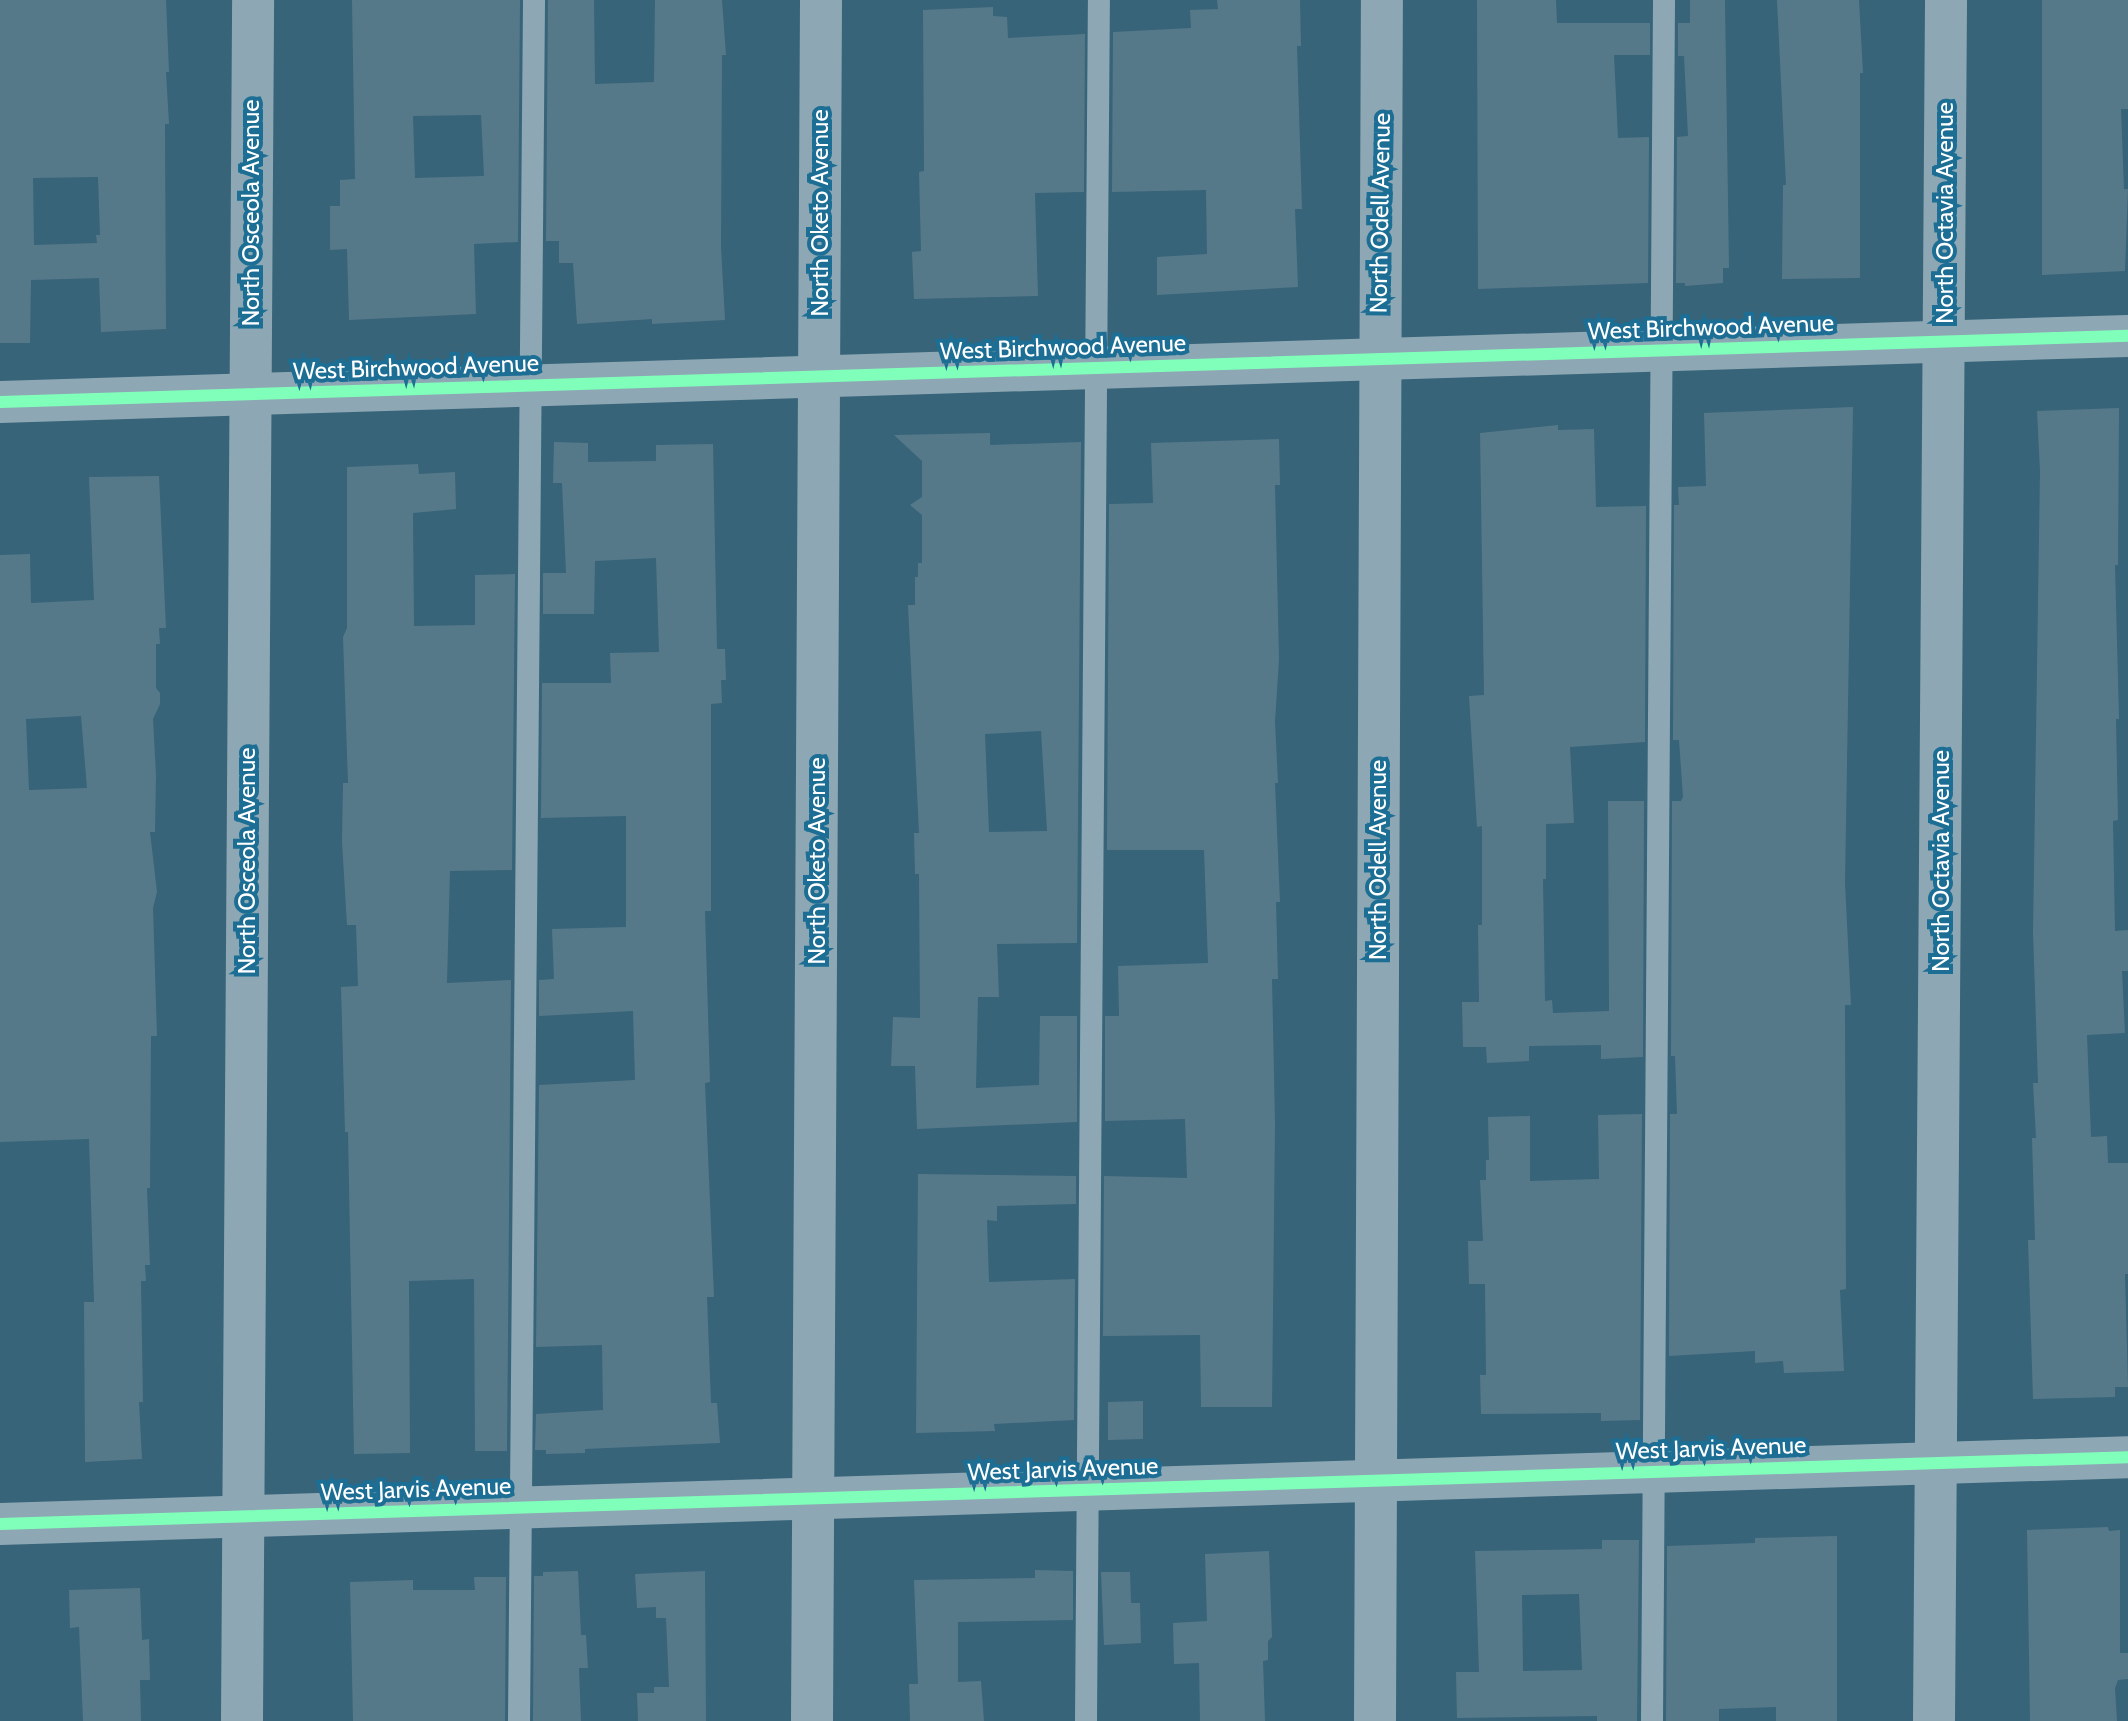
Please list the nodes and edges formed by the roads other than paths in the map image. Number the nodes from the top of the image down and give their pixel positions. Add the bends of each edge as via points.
1 (253, 0) edge
2 (534, 0) edge
3 (821, 0) edge
4 (1099, 0) edge
5 (1382, 0) edge
6 (1664, 0) edge
7 (1946, 0) edge
8 (2128, 336) edge
9 (1944, 342) junction
10 (1663, 350) junction
11 (1378, 359) junction
12 (1097, 368) junction
13 (819, 377) junction
14 (528, 386) junction
15 (250, 394) junction
16 (0, 402) edge
17 (2128, 1457) edge
18 (1937, 1463) junction
19 (1654, 1472) junction
20 (1377, 1481) junction
21 (1088, 1490) junction
22 (813, 1499) junction
23 (520, 1508) junction
24 (243, 1517) junction
25 (0, 1524) edge
26 (242, 1721) edge
27 (519, 1721) edge
28 (812, 1721) edge
29 (1086, 1721) edge
30 (1375, 1721) edge
31 (1652, 1721) edge
32 (1934, 1721) edge

1 - 15 street, North Osceola Avenue
2 - 14 lane
3 - 13 street, North Oketo Avenue
4 - 12 lane
5 - 11 street, North Odell Avenue
6 - 10 lane
7 - 9 street, North Octavia Avenue
8 - 9 street, West Birchwood Avenue
9 - 10 street, West Birchwood Avenue
9 - 18 street, North Octavia Avenue
10 - 11 street, West Birchwood Avenue
10 - 19 lane
11 - 12 street, West Birchwood Avenue
11 - 20 street, North Odell Avenue
12 - 13 street, West Birchwood Avenue
12 - 21 lane
13 - 14 street, West Birchwood Avenue
13 - 22 street, North Oketo Avenue
14 - 15 street, West Birchwood Avenue
14 - 23 lane
15 - 16 street, West Birchwood Avenue
15 - 24 street, North Osceola Avenue
17 - 18 street, West Jarvis Avenue
18 - 19 street, West Jarvis Avenue
18 - 32 street, North Octavia Avenue
19 - 20 street, West Jarvis Avenue
19 - 31 lane
20 - 21 street, West Jarvis Avenue
20 - 30 street, North Odell Avenue
21 - 22 street, West Jarvis Avenue
21 - 29 lane
22 - 23 street, West Jarvis Avenue
22 - 28 street, North Oketo Avenue
23 - 24 street, West Jarvis Avenue
23 - 27 lane
24 - 25 street, West Jarvis Avenue
24 - 26 street, North Osceola Avenue

